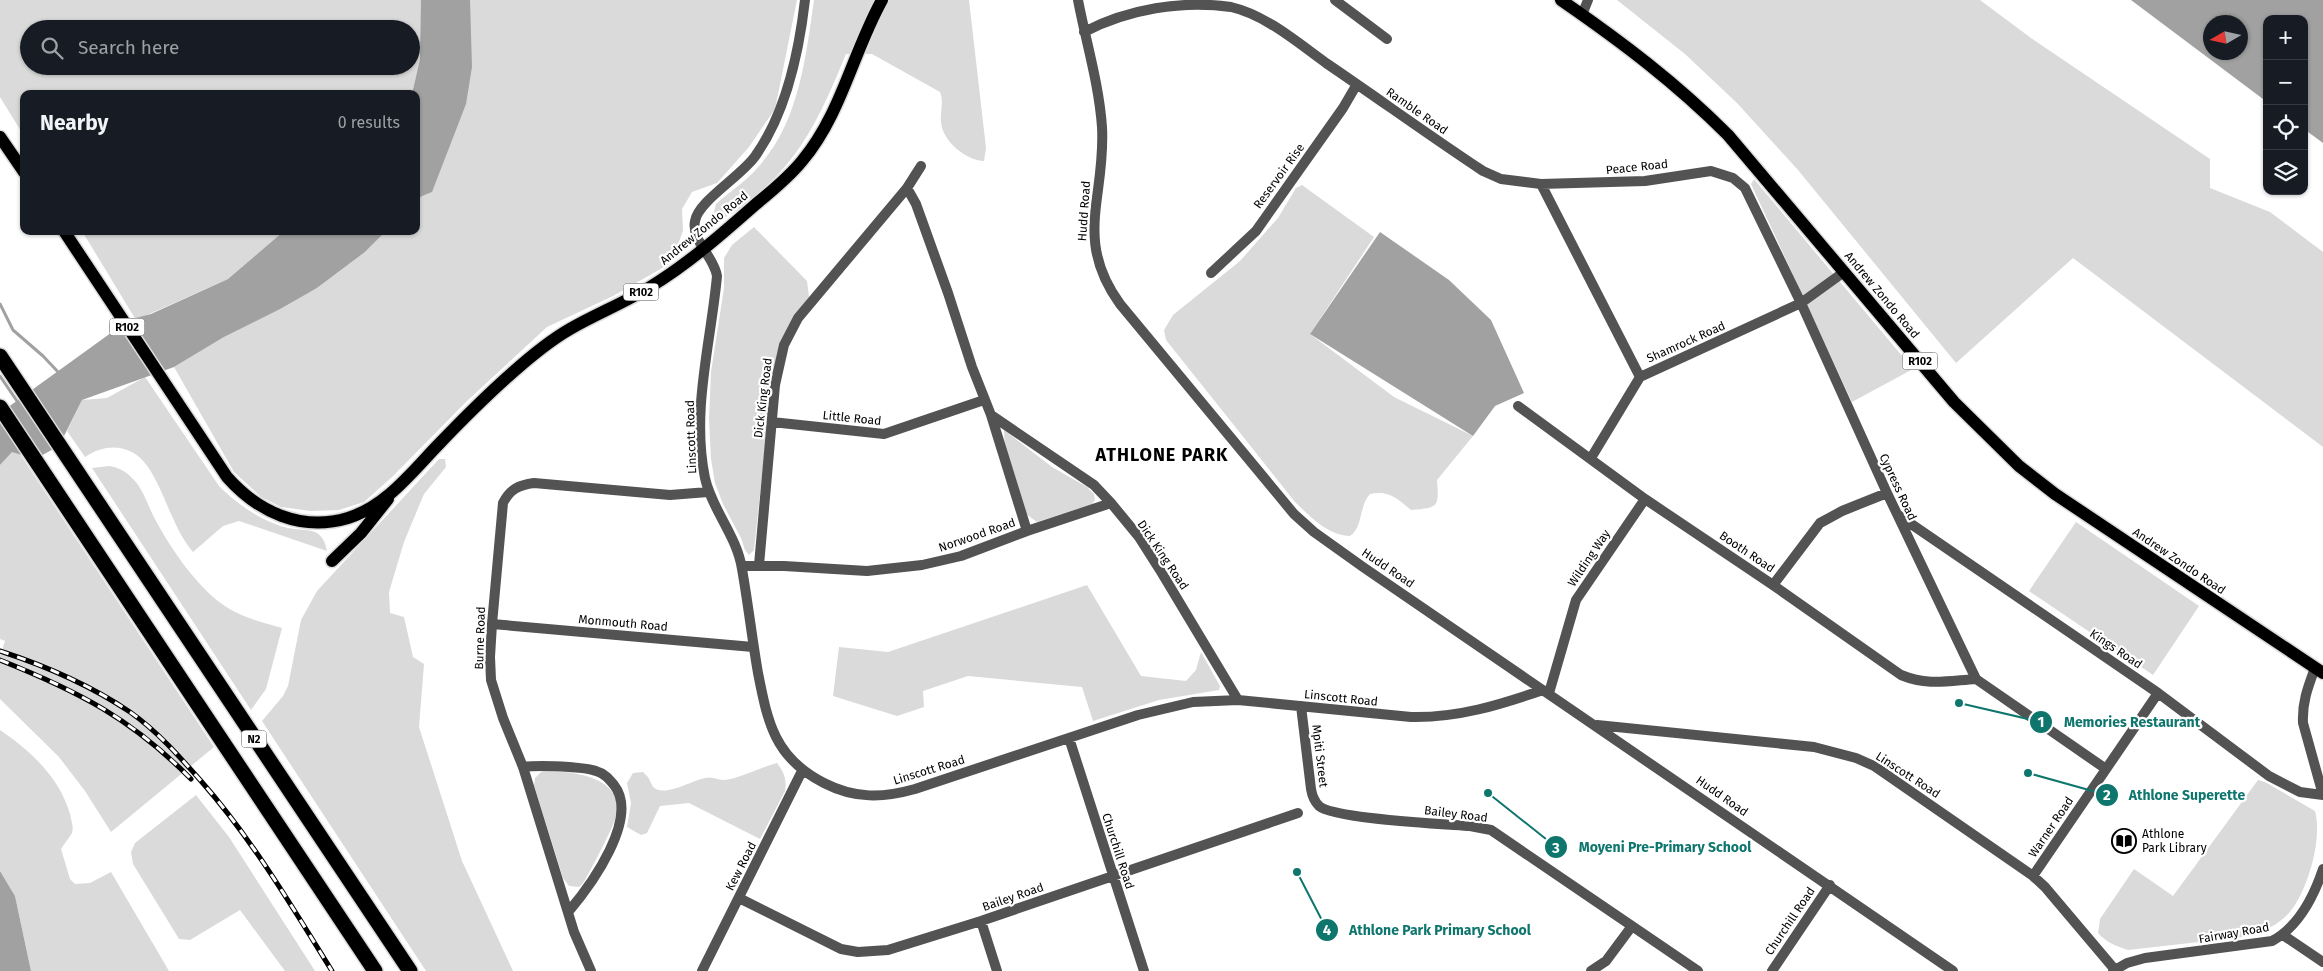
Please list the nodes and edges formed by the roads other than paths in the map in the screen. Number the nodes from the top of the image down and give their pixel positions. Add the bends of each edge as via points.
1 (805, 0) edge
2 (882, 0) edge
3 (1078, 0) edge
4 (1335, 0) edge
5 (1561, 0) edge
6 (1588, 0) edge
7 (1582, 15) junction
8 (1084, 32) junction
9 (1387, 39) dead end
10 (1357, 84) junction
11 (0, 137) edge
12 (20, 166) edge
13 (921, 166) dead end
14 (1733, 178) joint
15 (1541, 184) junction
16 (907, 188) junction
17 (66, 235) edge
18 (705, 249) junction
19 (1844, 272) junction
20 (1211, 273) dead end
21 (1802, 303) junction
22 (0, 356) edge
23 (1640, 377) junction
24 (984, 400) junction
25 (1518, 406) dead end
26 (0, 407) edge
27 (991, 414) junction
28 (772, 422) junction
29 (1591, 458) junction
30 (708, 492) junction
31 (1886, 493) junction
32 (390, 494) junction
33 (1645, 499) junction
34 (1111, 503) junction
35 (1896, 514) junction
36 (1026, 531) junction
37 (332, 561) dead end
38 (759, 565) junction
39 (742, 566) junction
40 (1773, 585) junction
41 (492, 624) junction
42 (753, 647) junction
43 (2319, 671) edge
44 (1976, 679) junction
45 (1546, 692) junction
46 (2158, 693) junction
47 (1238, 700) junction
48 (1301, 706) junction
49 (1596, 725) junction
50 (1069, 738) junction
51 (523, 767) junction
52 (2106, 769) junction
53 (802, 771) junction
54 (2323, 795) edge
55 (1319, 806) joint
56 (1298, 813) dead end
57 (2323, 869) edge
58 (1113, 876) junction
59 (2033, 876) junction
60 (1830, 885) junction
61 (739, 898) junction
62 (569, 911) junction
63 (981, 921) junction
64 (1632, 926) junction
65 (2283, 935) junction
66 (2323, 962) edge
67 (375, 971) edge
68 (410, 971) edge
69 (591, 971) edge
70 (702, 971) edge
71 (997, 971) edge
72 (1144, 971) edge
73 (1591, 971) edge
74 (1698, 971) edge
75 (1772, 971) edge
76 (1953, 971) edge
77 (2115, 971) edge

1 - 18 street, Linscott Road via 790,76 768,136 756,156 697,213 694,223 696,235
2 - 18 main road, Andrew Zondo Road / R102 via 816,143 789,176
3 - 8 street, Hudd Road
4 - 9 street
5 - 7 main road, Andrew Zondo Road / R102
6 - 7 street
7 - 19 main road, Andrew Zondo Road / R102 via 1645,59 1699,105 1765,176
8 - 10 street, Ramble Road via 1110,18 1147,9 1194,4 1232,7 1262,19
8 - 45 street, Hudd Road via 1096,84 1102,134 1094,251 1108,287 1303,523
10 - 15 street, Ramble Road via 1483,171 1501,179
10 - 20 street, Reservoir Rise via 1256,230
11 - 12 main road
13 - 16 street, Dick King Road
14 - 15 street, Peace Road via 1711,171 1645,181
14 - 21 street, Cypress Road via 1745,188 1753,202
15 - 23 street
16 - 24 street, Dick King Road via 916,204
16 - 28 street, Dick King Road via 790,331 778,365
17 - 32 main road, Andrew Zondo Road / R102 via 227,477 252,502 282,517 332,521 363,512
18 - 30 street, Linscott Road via 717,276 702,392 704,475
18 - 32 main road, Andrew Zondo Road / R102 via 648,288 569,330 538,351 449,433
19 - 21 street
19 - 43 main road, Andrew Zondo Road / R102 via 1954,402 2019,466
21 - 23 street, Shamrock Road
21 - 31 street, Cypress Road
22 - 68 highway, N2
23 - 29 street, Shamrock Road
24 - 27 street, Dick King Road
24 - 28 street, Little Road via 884,434
25 - 29 street, Booth Road
26 - 67 highway, N2
27 - 34 street, Dick King Road via 1088,481
27 - 36 street, Dick King Road
28 - 38 street, Dick King Road
29 - 33 street, Booth Road
30 - 39 street, Linscott Road
30 - 41 street, Burne Road via 670,495 534,482 514,489 503,503
31 - 35 street, Cypress Road
31 - 40 street via 1820,524
32 - 37 main road via 375,518
33 - 40 street, Booth Road
33 - 45 street, Wilding Way via 1576,600
34 - 36 street, Norwood Road
34 - 47 street, Dick King Road via 1150,554
35 - 44 street, Cypress Road
35 - 46 street, Kings Road
36 - 38 street, Norwood Road via 961,556 904,568 867,571
38 - 39 street, Norwood Road
39 - 42 street, Linscott Road
40 - 44 street, Booth Road via 1901,675 1930,684
41 - 42 street, Monmouth Road
41 - 51 street, Burne Road via 491,680
42 - 53 street, Linscott Road via 770,727 779,745
43 - 54 street via 2304,699 2303,723
44 - 52 street
45 - 48 street, Linscott Road via 1471,712 1433,718
45 - 49 street, Hudd Road
46 - 52 street, Warner Road
46 - 54 street, Kings Road via 2269,776 2300,792
47 - 48 street, Linscott Road
47 - 50 street, Linscott Road via 1174,705
48 - 55 street, Mpiti Street via 1311,789
49 - 59 street, Linscott Road via 1814,747 1856,758 1874,766
49 - 60 street, Hudd Road
50 - 53 street, Linscott Road via 916,789 885,796 849,794
50 - 58 street, Churchill Road
51 - 62 street, Burne Road
51 - 62 street via 542,765 598,771 609,778 622,802 622,816 604,858 588,888
52 - 59 street, Warner Road
53 - 61 street, Kew Road
55 - 64 street, Bailey Road via 1340,814 1491,830
56 - 58 street, Bailey Road
57 - 65 street, Fairway Road via 2312,896
58 - 63 street, Bailey Road
58 - 72 street, Churchill Road
59 - 77 street, Linscott Road
60 - 75 street, Churchill Road
60 - 76 street, Hudd Road
61 - 63 street, Bailey Road via 841,949 858,952 888,950
61 - 70 street, Kew Road
62 - 69 street, Burne Road via 582,954
63 - 71 street
64 - 73 street via 1606,961
64 - 74 street, Bailey Road
65 - 66 street
65 - 77 street, Fairway Road via 2258,944 2145,958 2126,963

